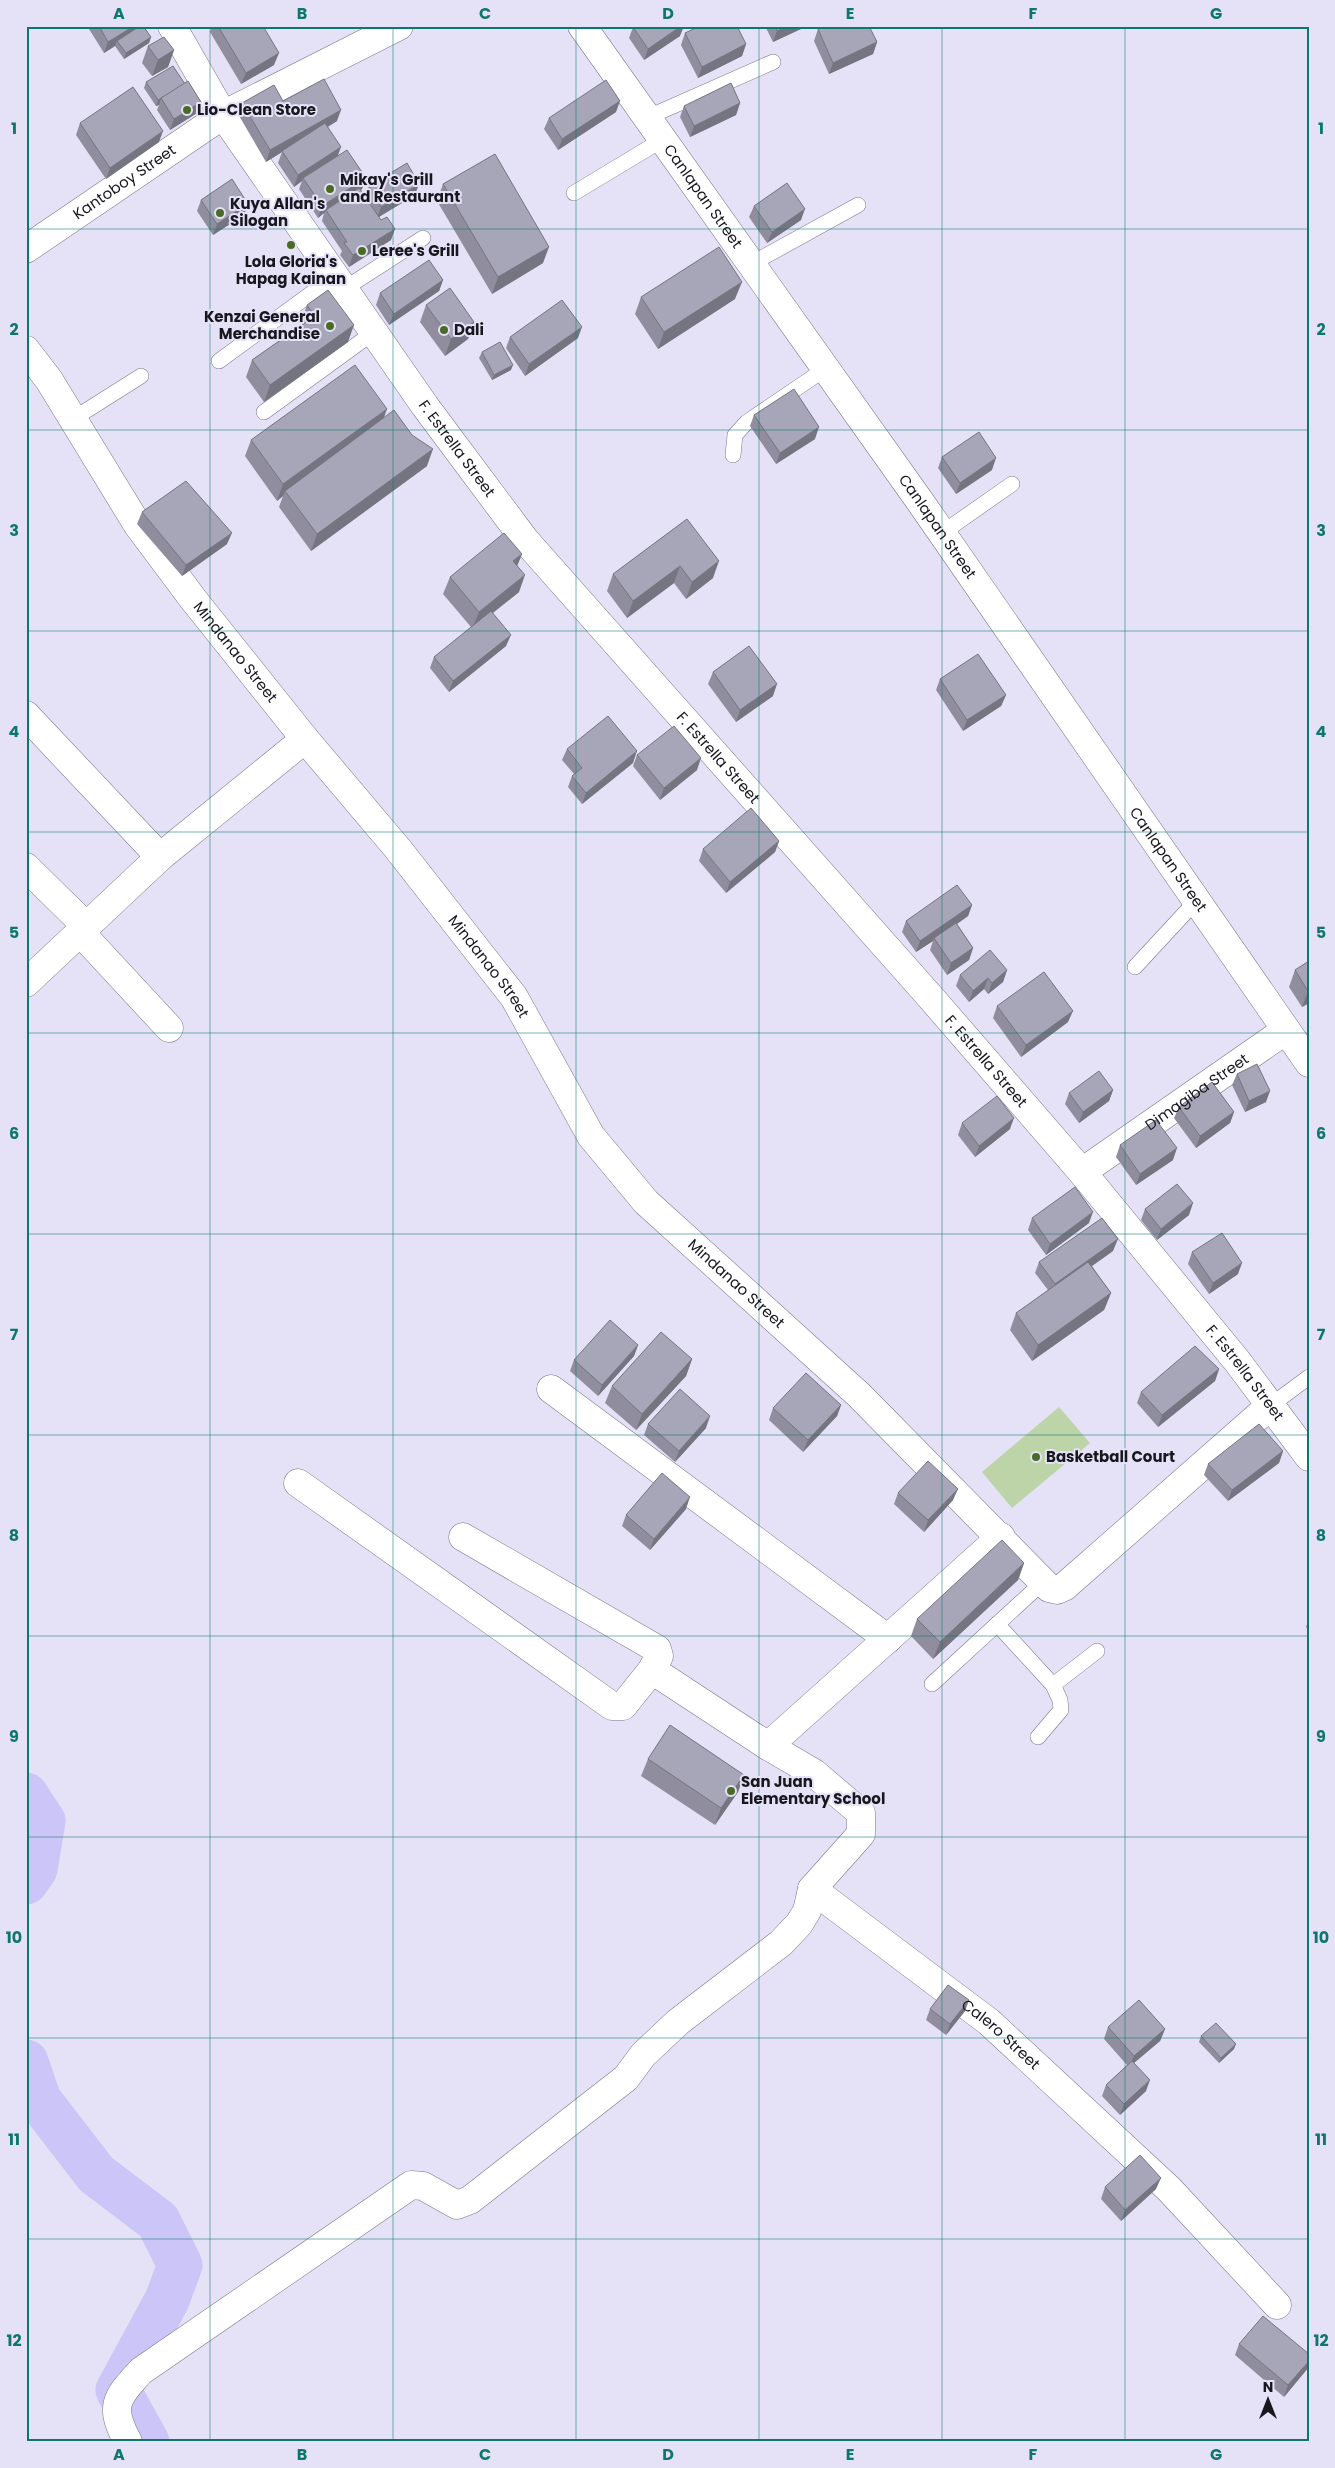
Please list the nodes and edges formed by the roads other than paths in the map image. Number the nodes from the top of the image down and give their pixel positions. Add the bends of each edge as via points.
1 (172, 26) edge
2 (582, 26) edge
3 (398, 27) edge
4 (773, 62) dead end
5 (222, 115) junction
6 (646, 118) junction
7 (662, 140) junction
8 (574, 193) dead end
9 (858, 205) dead end
10 (423, 238) dead end
11 (26, 249) edge
12 (751, 264) junction
13 (340, 283) junction
14 (374, 332) junction
15 (26, 350) edge
16 (219, 362) dead end
17 (825, 369) junction
18 (141, 376) dead end
19 (264, 412) dead end
20 (73, 419) junction
21 (733, 455) dead end
22 (1012, 484) dead end
23 (942, 533) junction
24 (26, 715) edge
25 (305, 740) junction
26 (160, 857) junction
27 (26, 867) edge
28 (1197, 900) junction
29 (83, 929) junction
30 (1135, 967) dead end
31 (26, 983) edge
32 (169, 1028) dead end
33 (1286, 1030) junction
34 (1309, 1063) edge
35 (1082, 1172) junction
36 (1309, 1377) edge
37 (551, 1389) dead end
38 (1271, 1405) junction
39 (1309, 1457) edge
40 (298, 1483) dead end
41 (464, 1537) dead end
42 (1001, 1537) junction
43 (1044, 1582) junction
44 (997, 1624) junction
45 (888, 1639) junction
46 (1098, 1651) dead end
47 (652, 1670) junction
48 (932, 1684) dead end
49 (1053, 1685) junction
50 (1038, 1737) dead end
51 (768, 1746) junction
52 (812, 1889) junction
53 (1277, 2305) dead end
54 (128, 2442) edge

1 - 5 street, F. Estrella Street
2 - 6 street, Canlapan Street
3 - 5 street, Kantoboy Street
4 - 6 lane
5 - 11 street, Kantoboy Street
5 - 13 street, F. Estrella Street
6 - 7 street, Canlapan Street
7 - 8 lane
7 - 12 street, Canlapan Street
9 - 12 lane
10 - 13 lane
12 - 17 street, Canlapan Street
13 - 14 street, F. Estrella Street
13 - 16 lane
14 - 19 lane
14 - 35 street, F. Estrella Street via 525,540 934,1000
15 - 20 street, Mindanao Street
17 - 21 lane via 747,422 736,436
17 - 23 street, Canlapan Street
18 - 20 lane
20 - 25 street, Mindanao Street via 138,524
22 - 23 lane
23 - 28 street, Canlapan Street
24 - 26 street
25 - 26 street
25 - 42 street, Mindanao Street via 398,849 514,997 591,1136 646,1202 859,1396
26 - 29 street
27 - 29 street
28 - 30 lane
28 - 33 street, Canlapan Street
29 - 31 street
29 - 32 street
33 - 34 street, Canlapan Street
33 - 35 street, Dimagiba Street
35 - 38 street, F. Estrella Street
36 - 38 lane
37 - 45 street
38 - 39 street, F. Estrella Street
38 - 43 street via 1064,1587 1057,1590 1049,1588
40 - 47 street via 612,1706 623,1706
41 - 47 street via 656,1650 659,1656
42 - 43 street, Mindanao Street
42 - 45 street
43 - 44 lane
44 - 48 lane
44 - 49 lane
45 - 51 street
46 - 49 lane
47 - 51 street
49 - 50 lane via 1061,1710
51 - 52 street via 814,1774 862,1813 861,1834
52 - 53 street, Calero Street via 989,2022 1170,2189
52 - 54 street via 807,1911 781,1943 678,2022 626,2078 470,2200 457,2205 423,2186 411,2185 141,2371 123,2394 117,2421

